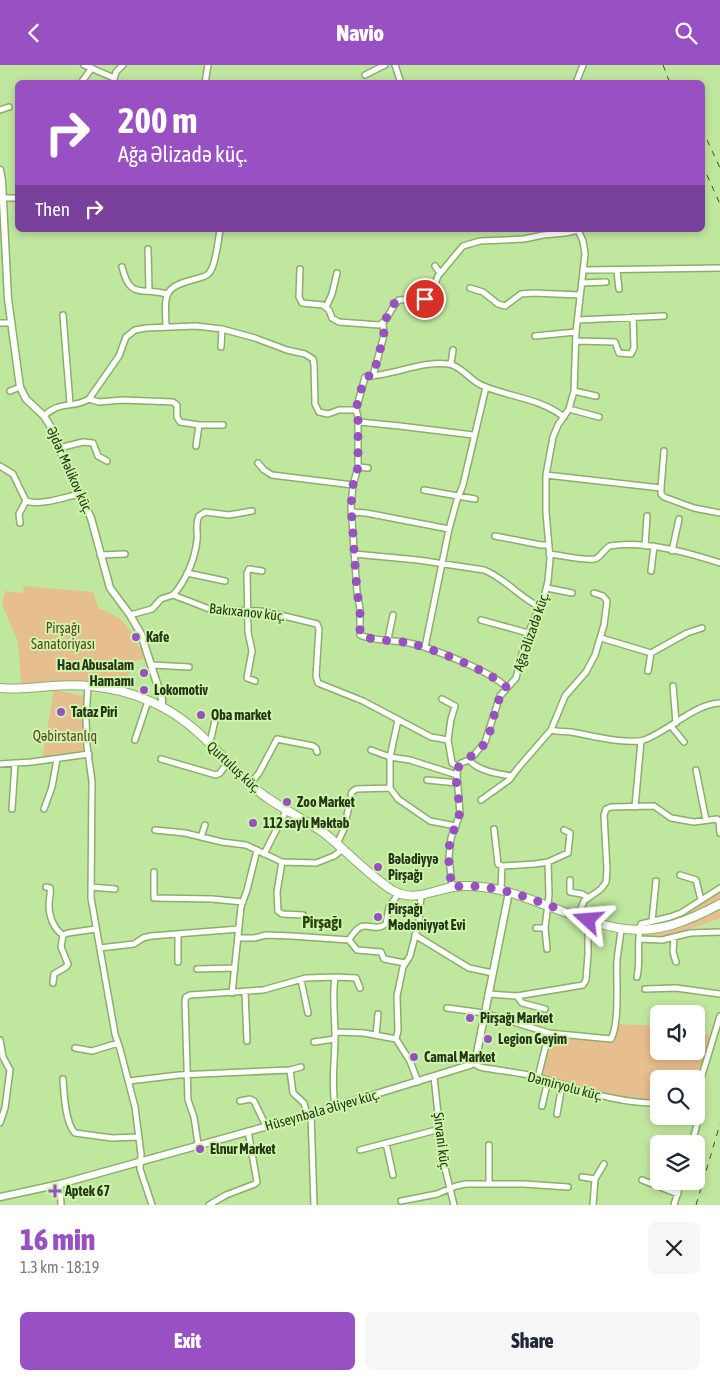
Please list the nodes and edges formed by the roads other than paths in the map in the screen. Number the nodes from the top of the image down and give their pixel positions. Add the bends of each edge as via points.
1 (84, 65) edge
2 (123, 65) edge
3 (208, 65) edge
4 (385, 65) edge
5 (394, 65) edge
6 (583, 65) edge
7 (92, 68) junction
8 (365, 75) dead end
9 (83, 80) dead end
10 (114, 80) edge
11 (206, 80) edge
12 (400, 80) edge
13 (577, 80) edge
14 (10, 107) dead end
15 (0, 111) edge
16 (0, 170) edge
17 (3, 198) junction
18 (15, 198) edge
19 (220, 232) edge
20 (569, 232) edge
21 (579, 232) edge
22 (148, 249) dead end
23 (435, 266) dead end
24 (122, 267) dead end
25 (720, 268) edge
26 (300, 269) dead end
27 (584, 270) junction
28 (617, 271) junction
29 (337, 273) dead end
30 (440, 273) junction
31 (606, 282) dead end
32 (582, 283) junction
33 (470, 288) dead end
34 (619, 289) dead end
35 (149, 291) junction
36 (167, 294) junction
37 (580, 295) junction
38 (326, 307) junction
39 (63, 315) dead end
40 (664, 316) dead end
41 (632, 317) junction
42 (578, 320) junction
43 (0, 323) edge
44 (11, 323) junction
45 (383, 324) junction
46 (166, 326) junction
47 (222, 329) junction
48 (576, 332) junction
49 (535, 336) dead end
50 (576, 341) junction
51 (221, 347) dead end
52 (453, 350) dead end
53 (451, 364) junction
54 (373, 376) junction
55 (20, 387) junction
56 (486, 387) junction
57 (10, 391) dead end
58 (574, 391) junction
59 (596, 396) dead end
60 (89, 399) junction
61 (70, 404) junction
62 (357, 408) junction
63 (569, 409) junction
64 (44, 416) junction
65 (564, 417) junction
66 (599, 417) dead end
67 (358, 422) junction
68 (199, 425) junction
69 (223, 425) dead end
70 (473, 435) junction
71 (196, 446) dead end
72 (59, 448) junction
73 (664, 451) dead end
74 (107, 461) dead end
75 (258, 463) dead end
76 (0, 466) edge
77 (358, 467) junction
78 (368, 468) dead end
79 (546, 475) junction
80 (353, 485) junction
81 (661, 488) junction
82 (424, 490) dead end
83 (80, 494) junction
84 (459, 496) junction
85 (475, 499) dead end
86 (26, 501) junction
87 (252, 511) dead end
88 (351, 512) junction
89 (720, 513) edge
90 (647, 516) dead end
91 (679, 519) dead end
92 (20, 523) dead end
93 (449, 529) junction
94 (495, 535) dead end
95 (549, 545) junction
96 (645, 546) junction
97 (654, 546) junction
98 (672, 551) junction
99 (125, 554) dead end
100 (354, 554) junction
101 (549, 554) junction
102 (100, 555) junction
103 (720, 563) edge
104 (443, 564) junction
105 (262, 571) dead end
106 (650, 571) dead end
107 (187, 573) junction
108 (225, 581) dead end
109 (547, 588) junction
110 (572, 593) dead end
111 (594, 593) dead end
112 (173, 595) junction
113 (540, 607) junction
114 (248, 611) junction
115 (130, 615) junction
116 (393, 615) dead end
117 (481, 620) dead end
118 (702, 628) dead end
119 (528, 633) junction
120 (601, 638) junction
121 (388, 639) junction
122 (425, 647) junction
123 (651, 653) junction
124 (152, 665) junction
125 (189, 667) dead end
126 (648, 671) dead end
127 (255, 681) dead end
128 (88, 686) junction
129 (673, 686) dead end
130 (0, 688) edge
131 (507, 688) junction
132 (442, 699) dead end
133 (148, 701) junction
134 (720, 703) edge
135 (162, 707) junction
136 (216, 716) dead end
137 (398, 721) junction
138 (674, 724) junction
139 (551, 730) junction
140 (136, 740) dead end
141 (448, 740) junction
142 (641, 741) junction
143 (684, 742) dead end
144 (208, 743) junction
145 (371, 751) dead end
146 (317, 752) dead end
147 (89, 754) junction
148 (390, 757) junction
149 (57, 759) junction
150 (161, 759) dead end
151 (469, 760) junction
152 (228, 762) junction
153 (15, 763) junction
154 (0, 764) edge
155 (458, 767) junction
156 (696, 771) dead end
157 (457, 775) junction
158 (512, 776) junction
159 (427, 780) dead end
160 (458, 783) junction
161 (250, 784) junction
162 (390, 788) junction
163 (480, 800) dead end
164 (635, 807) junction
165 (12, 809) dead end
166 (44, 809) dead end
167 (287, 809) junction
168 (706, 820) junction
169 (205, 825) dead end
170 (456, 826) junction
171 (494, 829) dead end
172 (155, 830) dead end
173 (564, 830) dead end
174 (720, 833) edge
175 (201, 837) junction
176 (340, 846) junction
177 (257, 850) junction
178 (264, 855) junction
179 (282, 861) junction
180 (548, 862) junction
181 (502, 866) junction
182 (154, 873) dead end
183 (680, 875) dead end
184 (570, 880) dead end
185 (656, 881) dead end
186 (46, 887) dead end
187 (91, 887) junction
188 (452, 887) junction
189 (115, 889) dead end
190 (720, 889) edge
191 (501, 890) junction
192 (509, 892) junction
193 (399, 893) junction
194 (421, 896) junction
195 (587, 897) junction
196 (148, 899) dead end
197 (154, 899) junction
198 (701, 900) junction
199 (243, 902) junction
200 (720, 904) edge
201 (548, 906) junction
202 (303, 915) dead end
203 (578, 916) junction
204 (588, 920) junction
205 (652, 921) junction
206 (536, 928) dead end
207 (544, 928) junction
208 (96, 929) junction
209 (238, 929) junction
210 (621, 930) junction
211 (720, 932) edge
212 (178, 934) junction
213 (63, 935) junction
214 (415, 935) junction
215 (640, 935) junction
216 (238, 937) junction
217 (674, 938) junction
218 (349, 940) junction
219 (100, 948) junction
220 (547, 949) dead end
221 (178, 962) dead end
222 (676, 962) dead end
223 (405, 963) junction
224 (235, 968) junction
225 (197, 969) dead end
226 (492, 973) junction
227 (334, 977) junction
228 (637, 977) dead end
229 (302, 980) junction
230 (53, 983) dead end
231 (360, 988) dead end
232 (645, 989) dead end
233 (245, 992) junction
234 (232, 993) junction
235 (720, 993) edge
236 (488, 994) junction
237 (517, 996) junction
238 (447, 1009) dead end
239 (545, 1009) dead end
240 (308, 1013) dead end
241 (484, 1013) junction
242 (378, 1014) dead end
243 (720, 1016) edge
244 (335, 1032) junction
245 (549, 1033) junction
246 (376, 1035) junction
247 (335, 1039) junction
248 (396, 1039) junction
249 (0, 1040) edge
250 (247, 1041) dead end
251 (314, 1041) dead end
252 (118, 1043) junction
253 (75, 1048) dead end
254 (473, 1063) junction
255 (301, 1067) dead end
256 (290, 1069) junction
257 (704, 1070) edge
258 (186, 1074) junction
259 (434, 1077) junction
260 (538, 1077) junction
261 (63, 1079) dead end
262 (548, 1080) junction
263 (129, 1081) junction
264 (418, 1082) junction
265 (562, 1085) junction
266 (240, 1101) dead end
267 (650, 1104) edge
268 (335, 1106) junction
269 (542, 1106) dead end
270 (309, 1114) junction
271 (557, 1114) dead end
272 (0, 1123) edge
273 (266, 1126) junction
274 (440, 1129) junction
275 (248, 1131) junction
276 (138, 1137) junction
277 (386, 1143) junction
278 (198, 1144) junction
279 (489, 1145) dead end
280 (360, 1150) dead end
281 (141, 1161) junction
282 (604, 1164) dead end
283 (393, 1175) dead end
284 (582, 1177) dead end
285 (595, 1179) junction
286 (642, 1180) dead end
287 (60, 1184) junction
288 (489, 1184) junction
289 (568, 1187) dead end
290 (449, 1189) junction
291 (679, 1190) edge
292 (678, 1194) junction
293 (0, 1197) edge
294 (401, 1201) dead end
295 (61, 1205) edge
296 (152, 1205) edge
297 (209, 1205) edge
298 (314, 1205) edge
299 (454, 1205) edge
300 (593, 1205) edge
301 (674, 1205) edge

1 - 7 street
2 - 10 street
3 - 11 street
4 - 8 street
5 - 12 street
6 - 13 street
7 - 9 street
7 - 10 street
14 - 15 street
16 - 17 street, Əjdər Məlikov küç.
17 - 18 street
17 - 44 street, Əjdər Məlikov küç.
19 - 36 street via 211,271 204,277 177,284
20 - 30 street via 472,242 463,246
21 - 27 street, Ağa Əlizadə küç. via 584,245
22 - 35 street
23 - 30 street
24 - 35 street via 129,286
25 - 28 street
26 - 38 street via 299,300 304,305
27 - 28 street
27 - 32 street, Ağa Əlizadə küç.
28 - 34 street
29 - 38 street
30 - 45 street via 429,298 395,302
31 - 32 street
32 - 37 street, Ağa Əlizadə küç.
33 - 37 street via 505,306 521,294
35 - 36 street
36 - 46 street
37 - 42 street, Ağa Əlizadə küç.
38 - 45 street via 332,318 339,322
39 - 61 street
40 - 41 street
41 - 42 street
41 - 50 street via 634,348 631,354 619,353 615,342
42 - 48 street, Ağa Əlizadə küç.
43 - 44 street
44 - 55 street, Əjdər Məlikov küç.
45 - 54 street via 384,335
46 - 47 street
46 - 60 street via 129,333 119,356
47 - 51 street
47 - 62 street via 310,356 314,365 315,404 319,412 328,414
48 - 49 street
48 - 50 street, Ağa Əlizadə küç.
50 - 58 street, Ağa Əlizadə küç.
52 - 53 street
53 - 54 street via 418,366
53 - 56 street
54 - 62 street via 364,379
55 - 57 street
55 - 64 street, Əjdər Məlikov küç. via 31,405
56 - 65 street via 536,402
56 - 70 street
58 - 59 street
58 - 63 street, Ağa Əlizadə küç.
60 - 61 street
60 - 68 street via 99,402 173,402 177,405 180,421
61 - 64 street via 53,408
62 - 67 street
63 - 65 street, Ağa Əlizadə küç.
63 - 66 street
64 - 72 street, Əjdər Məlikov küç.
65 - 79 street, Ağa Əlizadə küç. via 553,437
67 - 70 street
67 - 77 street
68 - 69 street
68 - 71 street
70 - 84 street
72 - 74 street via 93,443 98,456
72 - 83 street, Əjdər Məlikov küç.
73 - 81 street
75 - 80 street via 272,475
76 - 86 street via 13,474
77 - 78 street
77 - 80 street
79 - 81 street
79 - 95 street, Ağa Əlizadə küç.
80 - 88 street
81 - 89 street via 664,497
82 - 84 street
83 - 86 street via 41,502
83 - 102 street, Əjdər Məlikov küç. via 91,519
84 - 85 street
84 - 93 street
86 - 92 street via 19,514
87 - 107 street via 229,515 202,513 197,519 197,540
88 - 93 street
88 - 100 street
90 - 96 street
91 - 98 street
93 - 104 street
94 - 95 street
95 - 101 street, Ağa Əlizadə küç.
96 - 97 street
96 - 101 street via 610,546 593,559
97 - 98 street
97 - 106 street
98 - 103 street
99 - 102 street
100 - 104 street
100 - 121 street via 360,635
101 - 109 street, Ağa Əlizadə küç.
102 - 115 street, Əjdər Məlikov küç. via 112,592
104 - 113 street via 492,573
104 - 122 street
105 - 114 street via 248,571
107 - 108 street
107 - 112 street
109 - 110 street
109 - 113 street, Ağa Əlizadə küç.
111 - 120 street via 604,596 607,601
112 - 114 street, Bakıxanov küç. via 212,610
112 - 115 street via 161,599 152,609
113 - 119 street, Ağa Əlizadə küç.
114 - 127 street via 252,651 247,678
114 - 137 street, Bakıxanov küç. via 276,613 317,624 320,629 318,683 363,701
115 - 124 street, Əjdər Məlikov küç.
116 - 121 street
117 - 119 street
118 - 123 street
119 - 131 street, Ağa Əlizadə küç. via 516,678
120 - 123 street
120 - 139 street via 590,666 565,696
121 - 122 street
122 - 131 street via 496,678
123 - 126 street
124 - 125 street
124 - 135 street, Əjdər Məlikov küç.
128 - 130 main road, Qurtuluş küç.
128 - 133 main road, Qurtuluş küç.
128 - 147 street
129 - 138 street
131 - 151 street, Ağa Əlizadə küç. via 498,701 485,742
132 - 141 street via 455,706
133 - 135 main road, Qurtuluş küç.
133 - 140 street
134 - 138 street via 711,704
135 - 144 main road, Qurtuluş küç.
136 - 144 street
137 - 141 street, Bakıxanov küç. via 431,737
137 - 148 street
138 - 142 street
138 - 143 street
139 - 142 street
139 - 158 street
141 - 155 street via 452,763
142 - 164 street
144 - 152 main road, Qurtuluş küç.
145 - 148 street
146 - 161 street via 313,745 277,739
147 - 149 street
147 - 187 street via 92,781
148 - 157 street
148 - 162 street
149 - 153 street
149 - 166 street
150 - 152 street via 216,775
151 - 155 street, Ağa Əlizadə küç.
151 - 158 street via 481,768
152 - 161 main road, Qurtuluş küç.
153 - 154 street
153 - 165 street
155 - 157 street
156 - 168 street
157 - 160 street
158 - 163 street
159 - 160 street
160 - 170 street via 460,814
161 - 167 main road, Qurtuluş küç.
162 - 170 street via 398,799 430,821
162 - 176 street via 352,791
164 - 168 street via 654,806 671,818 694,822
164 - 195 street via 611,807 604,811 607,876 601,889
167 - 176 main road, Qurtuluş küç.
167 - 178 street
168 - 174 street via 717,819
169 - 175 street
170 - 188 street via 449,857
171 - 181 street via 498,864
172 - 175 street
173 - 180 street via 570,833 568,853
175 - 177 street
176 - 179 street via 334,856 316,863
176 - 193 main road, Qurtuluş küç. via 376,878
177 - 178 street
177 - 199 street
178 - 179 street
179 - 202 street via 277,892 278,911
180 - 181 street
180 - 201 street
181 - 191 street
182 - 197 street
183 - 198 street via 696,880
184 - 195 street via 570,892
185 - 205 street
186 - 213 street via 51,891 52,922
187 - 189 street
187 - 208 street
188 - 191 main road, Qurtuluş küç.
188 - 194 main road, Qurtuluş küç.
190 - 198 street
191 - 192 main road, Qurtuluş küç.
192 - 201 main road, Qurtuluş küç.
192 - 226 street
193 - 194 main road, Qurtuluş küç.
193 - 218 street via 389,907 386,924 360,927
194 - 214 street
195 - 203 street
196 - 197 street
197 - 199 street
198 - 205 street via 681,913
199 - 209 street
200 - 215 main road, Qurtuluş küç. via 674,925
201 - 203 main road, Qurtuluş küç.
201 - 207 street
203 - 204 main road, Qurtuluş küç.
204 - 210 main road, Qurtuluş küç.
204 - 237 street via 586,983
205 - 215 street via 641,924
206 - 207 street
207 - 220 street
208 - 213 street
208 - 219 street
209 - 212 street
209 - 216 street
210 - 215 main road, Qurtuluş küç.
210 - 245 street via 612,1037
211 - 217 street
212 - 219 street via 151,935 134,944
212 - 221 street
213 - 230 street via 61,947 68,964 54,974
214 - 223 street
214 - 226 street via 469,968
215 - 217 street via 662,940
215 - 228 street
216 - 218 street via 266,935
216 - 224 street
217 - 222 street via 672,952
218 - 223 street via 358,950 381,952 384,959
219 - 252 street
223 - 248 street via 397,996
224 - 225 street
224 - 234 street
226 - 236 street
227 - 229 street
227 - 231 street via 356,978
227 - 244 street
229 - 233 street
229 - 240 street
232 - 235 street via 676,988
233 - 234 street
233 - 250 street
234 - 258 street via 186,997
236 - 237 street
236 - 241 street
237 - 239 street via 522,1003
238 - 241 street
241 - 245 street
241 - 254 street
242 - 246 street
243 - 257 street
244 - 246 street
244 - 247 street
245 - 260 street
246 - 248 street
247 - 251 street
247 - 268 street via 332,1068
248 - 264 street
249 - 272 street via 10,1071
252 - 253 street via 92,1051
252 - 263 street
254 - 259 street, Hüseynbala Əliyev küç.
254 - 260 street, Dəmiryolu küç.
255 - 256 street
256 - 258 street
256 - 270 street via 293,1093 304,1103
258 - 263 street
258 - 278 street
259 - 264 street, Hüseynbala Əliyev küç.
259 - 274 street, Şirvani küç.
260 - 262 street, Dəmiryolu küç.
261 - 276 street via 65,1111 75,1133 112,1138
262 - 265 street, Dəmiryolu küç.
262 - 269 street
263 - 276 street
264 - 268 street, Hüseynbala Əliyev küç.
265 - 267 street, Dəmiryolu küç. via 620,1101
265 - 271 street
266 - 273 street via 254,1101
268 - 270 street, Hüseynbala Əliyev küç.
270 - 273 street, Hüseynbala Əliyev küç.
270 - 298 street
273 - 275 street, Hüseynbala Əliyev küç.
274 - 277 street
274 - 290 street, Şirvani küç.
275 - 278 street, Hüseynbala Əliyev küç.
275 - 297 street via 257,1182
276 - 281 street
277 - 280 street
277 - 283 street
278 - 281 street, Hüseynbala Əliyev küç.
279 - 288 street
281 - 287 street, Hüseynbala Əliyev küç.
281 - 296 street via 141,1172
282 - 285 street
284 - 285 street
285 - 300 street
286 - 292 street
287 - 293 street, Hüseynbala Əliyev küç.
287 - 295 street
288 - 289 street
288 - 290 street via 466,1184
290 - 294 street
290 - 299 street, Şirvani küç.
291 - 292 street
292 - 301 street

